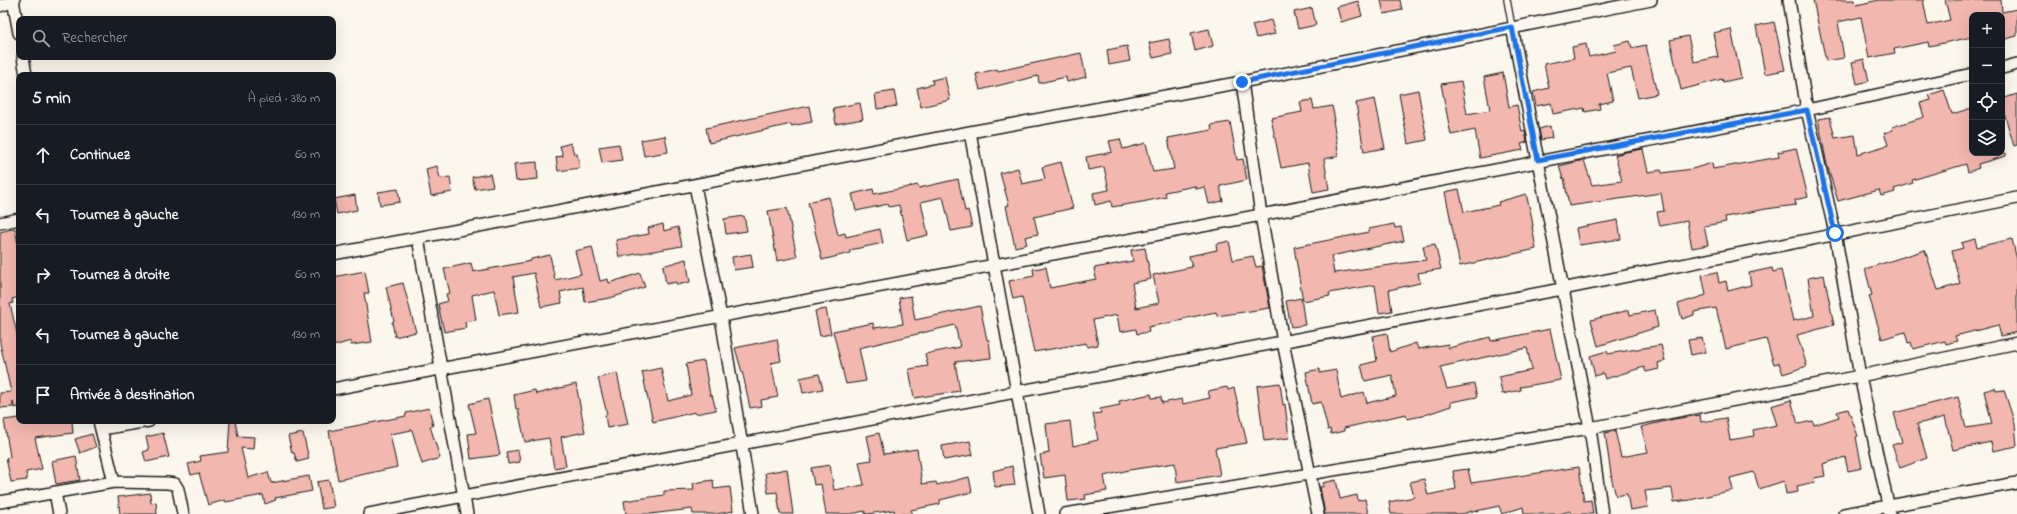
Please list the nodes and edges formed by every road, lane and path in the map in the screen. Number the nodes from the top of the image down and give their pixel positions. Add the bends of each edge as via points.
1 (14, 0) edge
2 (1507, 0) edge
3 (1651, 0) edge
4 (1788, 0) edge
5 (0, 6) edge
6 (16, 16) edge
7 (1512, 27) junction
8 (24, 60) edge
9 (2017, 64) edge
10 (2005, 67) edge
11 (26, 72) edge
12 (1969, 75) edge
13 (1242, 82) junction
14 (1807, 110) junction
15 (970, 132) junction
16 (1538, 160) junction
17 (695, 185) junction
18 (2017, 198) edge
19 (1261, 215) junction
20 (16, 220) edge
21 (0, 223) edge
22 (1835, 233) junction
23 (418, 238) junction
24 (336, 253) edge
25 (993, 265) junction
26 (1562, 289) junction
27 (721, 317) junction
28 (1283, 342) junction
29 (2017, 343) edge
30 (442, 370) junction
31 (1860, 376) junction
32 (336, 388) edge
33 (1017, 392) junction
34 (112, 424) edge
35 (100, 425) edge
36 (1590, 428) junction
37 (742, 444) junction
38 (1312, 474) junction
39 (114, 482) junction
40 (2017, 483) edge
41 (55, 492) junction
42 (464, 496) junction
43 (0, 502) edge
44 (1889, 510) edge
45 (59, 514) edge
46 (183, 514) edge
47 (369, 514) edge
48 (467, 514) edge
49 (753, 514) edge
50 (1039, 514) edge
51 (1065, 514) edge
52 (1318, 514) edge
53 (1602, 514) edge
54 (1844, 514) edge

1 - 5 street
1 - 6 street
2 - 7 lane
3 - 7 street
4 - 14 street
7 - 13 street
7 - 16 street
8 - 11 street
9 - 10 street
12 - 14 street
13 - 15 street
13 - 19 street
14 - 16 street
14 - 22 street
15 - 17 street
15 - 25 street
16 - 19 street
16 - 26 street
17 - 23 street
17 - 27 street
18 - 22 street
19 - 25 street
19 - 28 street
20 - 21 street
22 - 26 street
22 - 31 street
23 - 24 street
23 - 30 street
25 - 27 street
25 - 33 street
26 - 28 street
26 - 36 street
27 - 30 street
27 - 37 street
28 - 33 street
28 - 38 street
29 - 31 street
30 - 32 street
30 - 42 street
31 - 36 street
31 - 44 street
33 - 37 street
33 - 50 street
34 - 35 street
35 - 39 street
36 - 38 street
36 - 53 street
37 - 42 street
37 - 49 street
38 - 51 street
38 - 52 street
39 - 41 street
39 - 46 street via 174,484 178,489
40 - 44 street
41 - 43 street
41 - 45 street
42 - 47 street
42 - 48 street
44 - 54 street

